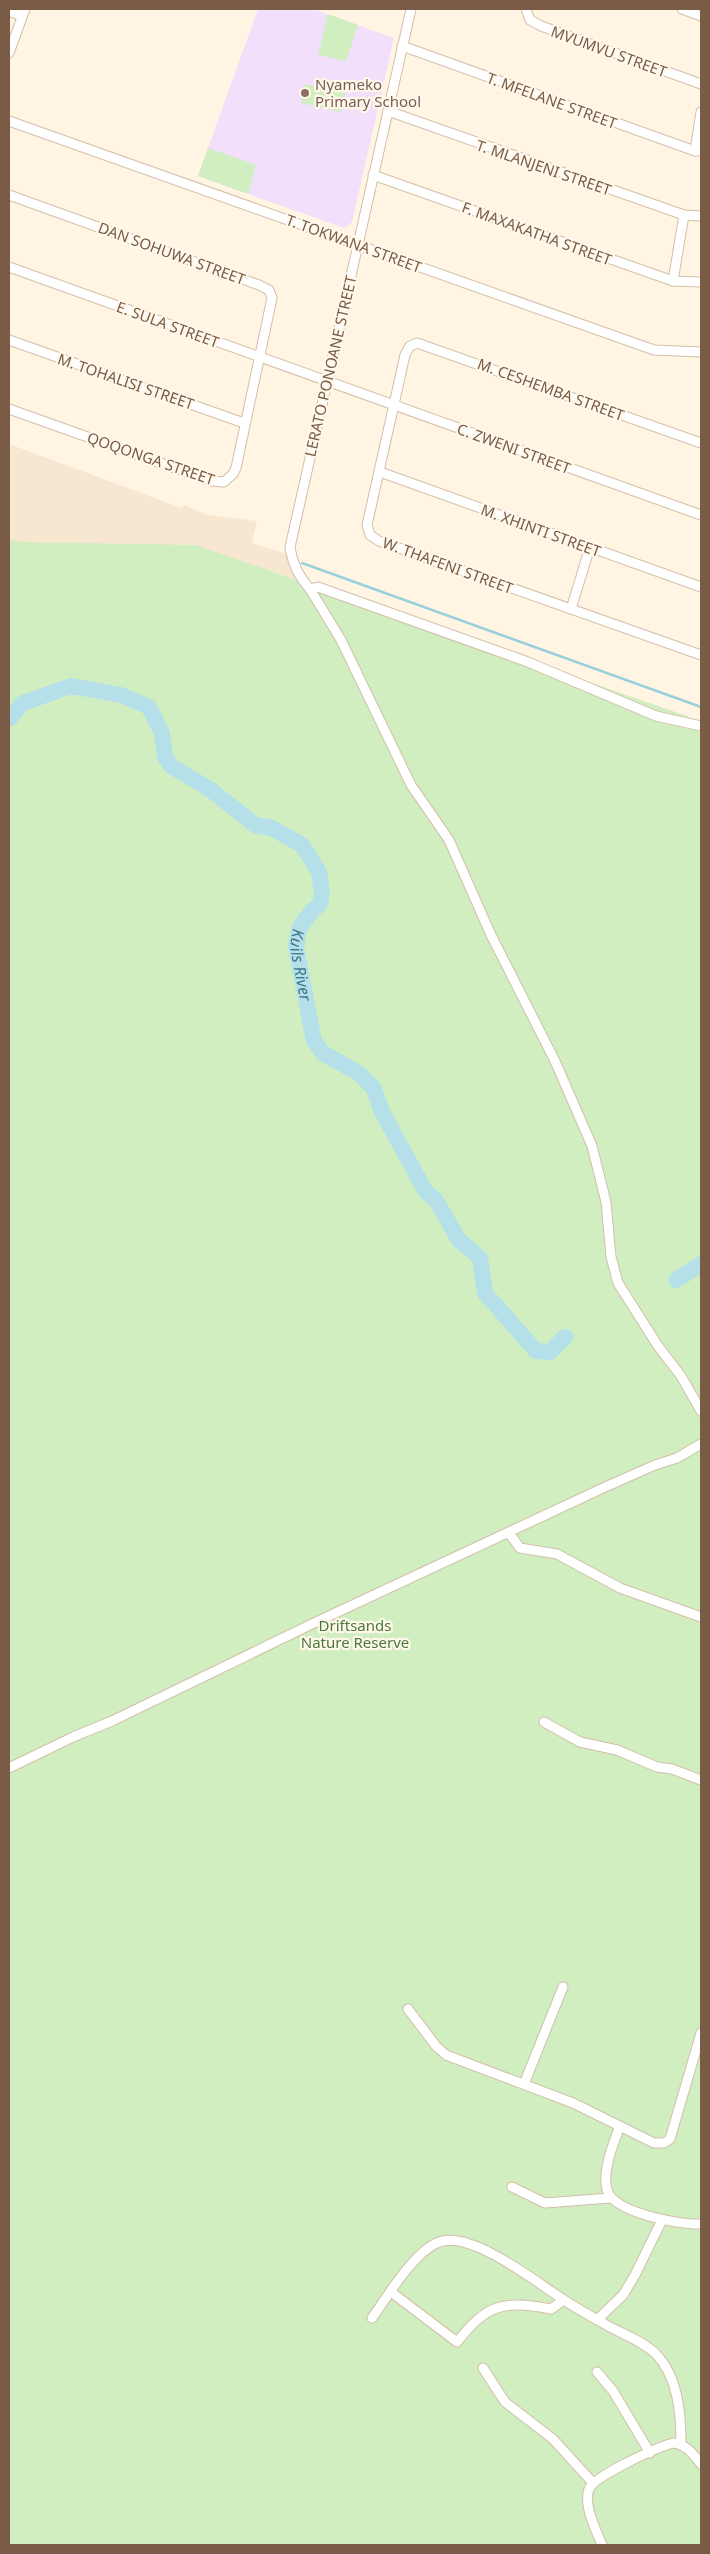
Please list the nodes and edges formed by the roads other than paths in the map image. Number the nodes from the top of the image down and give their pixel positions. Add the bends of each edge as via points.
1 (411, 9) edge
2 (526, 9) edge
3 (682, 9) edge
4 (9, 11) edge
5 (23, 12) edge
6 (701, 16) edge
7 (402, 46) junction
8 (9, 53) edge
9 (701, 84) edge
10 (388, 111) junction
11 (701, 112) edge
12 (9, 121) edge
13 (698, 151) edge
14 (373, 176) junction
15 (9, 195) edge
16 (684, 216) junction
17 (701, 216) edge
18 (358, 244) junction
19 (9, 267) edge
20 (673, 281) junction
21 (701, 282) edge
22 (9, 340) edge
23 (701, 352) edge
24 (405, 355) joint
25 (260, 356) junction
26 (327, 380) junction
27 (394, 404) junction
28 (9, 409) edge
29 (244, 423) junction
30 (701, 443) edge
31 (380, 472) junction
32 (701, 515) edge
33 (590, 547) junction
34 (701, 587) edge
35 (310, 589) junction
36 (571, 609) junction
37 (701, 655) edge
38 (701, 726) edge
39 (701, 1411) edge
40 (701, 1444) edge
41 (509, 1532) junction
42 (701, 1617) edge
43 (544, 1722) dead end
44 (9, 1768) edge
45 (701, 1780) edge
46 (563, 1987) dead end
47 (408, 2009) dead end
48 (701, 2033) edge
49 (700, 2044) edge
50 (524, 2084) junction
51 (620, 2126) junction
52 (512, 2187) dead end
53 (610, 2198) junction
54 (662, 2220) junction
55 (701, 2224) edge
56 (391, 2292) junction
57 (564, 2300) junction
58 (372, 2318) dead end
59 (597, 2320) junction
60 (484, 2368) dead end
61 (598, 2372) dead end
62 (681, 2443) junction
63 (650, 2452) junction
64 (701, 2464) edge
65 (593, 2483) junction
66 (602, 2545) edge

1 - 7 street, LERATO PONOANE STREET
2 - 9 street, MVUMVU STREET via 530,20 541,26
3 - 6 street
4 - 5 street
5 - 8 street
7 - 10 street, LERATO PONOANE STREET
7 - 13 street, T. MFELANE STREET
10 - 14 street, LERATO PONOANE STREET
10 - 16 street, T. MLANJENI STREET
11 - 13 street
12 - 18 street, T. TOKWANA STREET
14 - 18 street, LERATO PONOANE STREET
14 - 20 street, F. MAXAKATHA STREET
15 - 25 street, DAN SOHUWA STREET via 266,287 272,298
16 - 17 street, T. MLANJENI STREET
16 - 20 street
18 - 23 street, T. TOKWANA STREET via 654,350
18 - 26 street, LERATO PONOANE STREET
19 - 25 street, E. SULA STREET
20 - 21 street, F. MAXAKATHA STREET
22 - 29 street, M. TOHALISI STREET
24 - 27 street, W. THAFENI STREET
24 - 30 street, M. CESHEMBA STREET via 413,344 424,343
25 - 26 street, E. SULA STREET
25 - 29 street, QOQONGA STREET
26 - 27 street, C. ZWENI STREET
26 - 35 street, LERATO PONOANE STREET via 290,547 297,573
27 - 31 street, W. THAFENI STREET
27 - 32 street, C. ZWENI STREET
28 - 29 street, QOQONGA STREET via 219,482 233,474
31 - 33 street, M. XHINTI STREET
31 - 36 street, W. THAFENI STREET via 367,525 375,538
33 - 34 street, M. XHINTI STREET
33 - 36 street
35 - 38 street via 318,587 489,647 656,716
35 - 39 street via 342,640 411,785 449,840 491,935 565,1084 592,1146 606,1202 611,1258 618,1283
36 - 37 street, W. THAFENI STREET
40 - 41 street via 677,1458
41 - 42 street via 520,1548 557,1554 620,1588
41 - 44 street
43 - 45 street via 580,1742 617,1750 657,1767
46 - 50 street
47 - 50 street via 446,2054
48 - 49 street
49 - 51 street via 670,2139 654,2143
50 - 51 street
51 - 53 street via 607,2169 606,2188
52 - 53 street via 544,2203
53 - 54 street
54 - 55 street via 686,2225
54 - 59 street via 623,2294
56 - 57 street via 457,2342 472,2323 489,2310 503,2305 551,2309
56 - 57 street via 429,2247 455,2240 520,2268
56 - 58 street
57 - 59 street
59 - 62 street via 656,2354 668,2372 677,2396
60 - 65 street via 505,2402 554,2439
61 - 63 street via 613,2390
62 - 63 street
62 - 64 street
63 - 65 street
65 - 66 street via 588,2504

